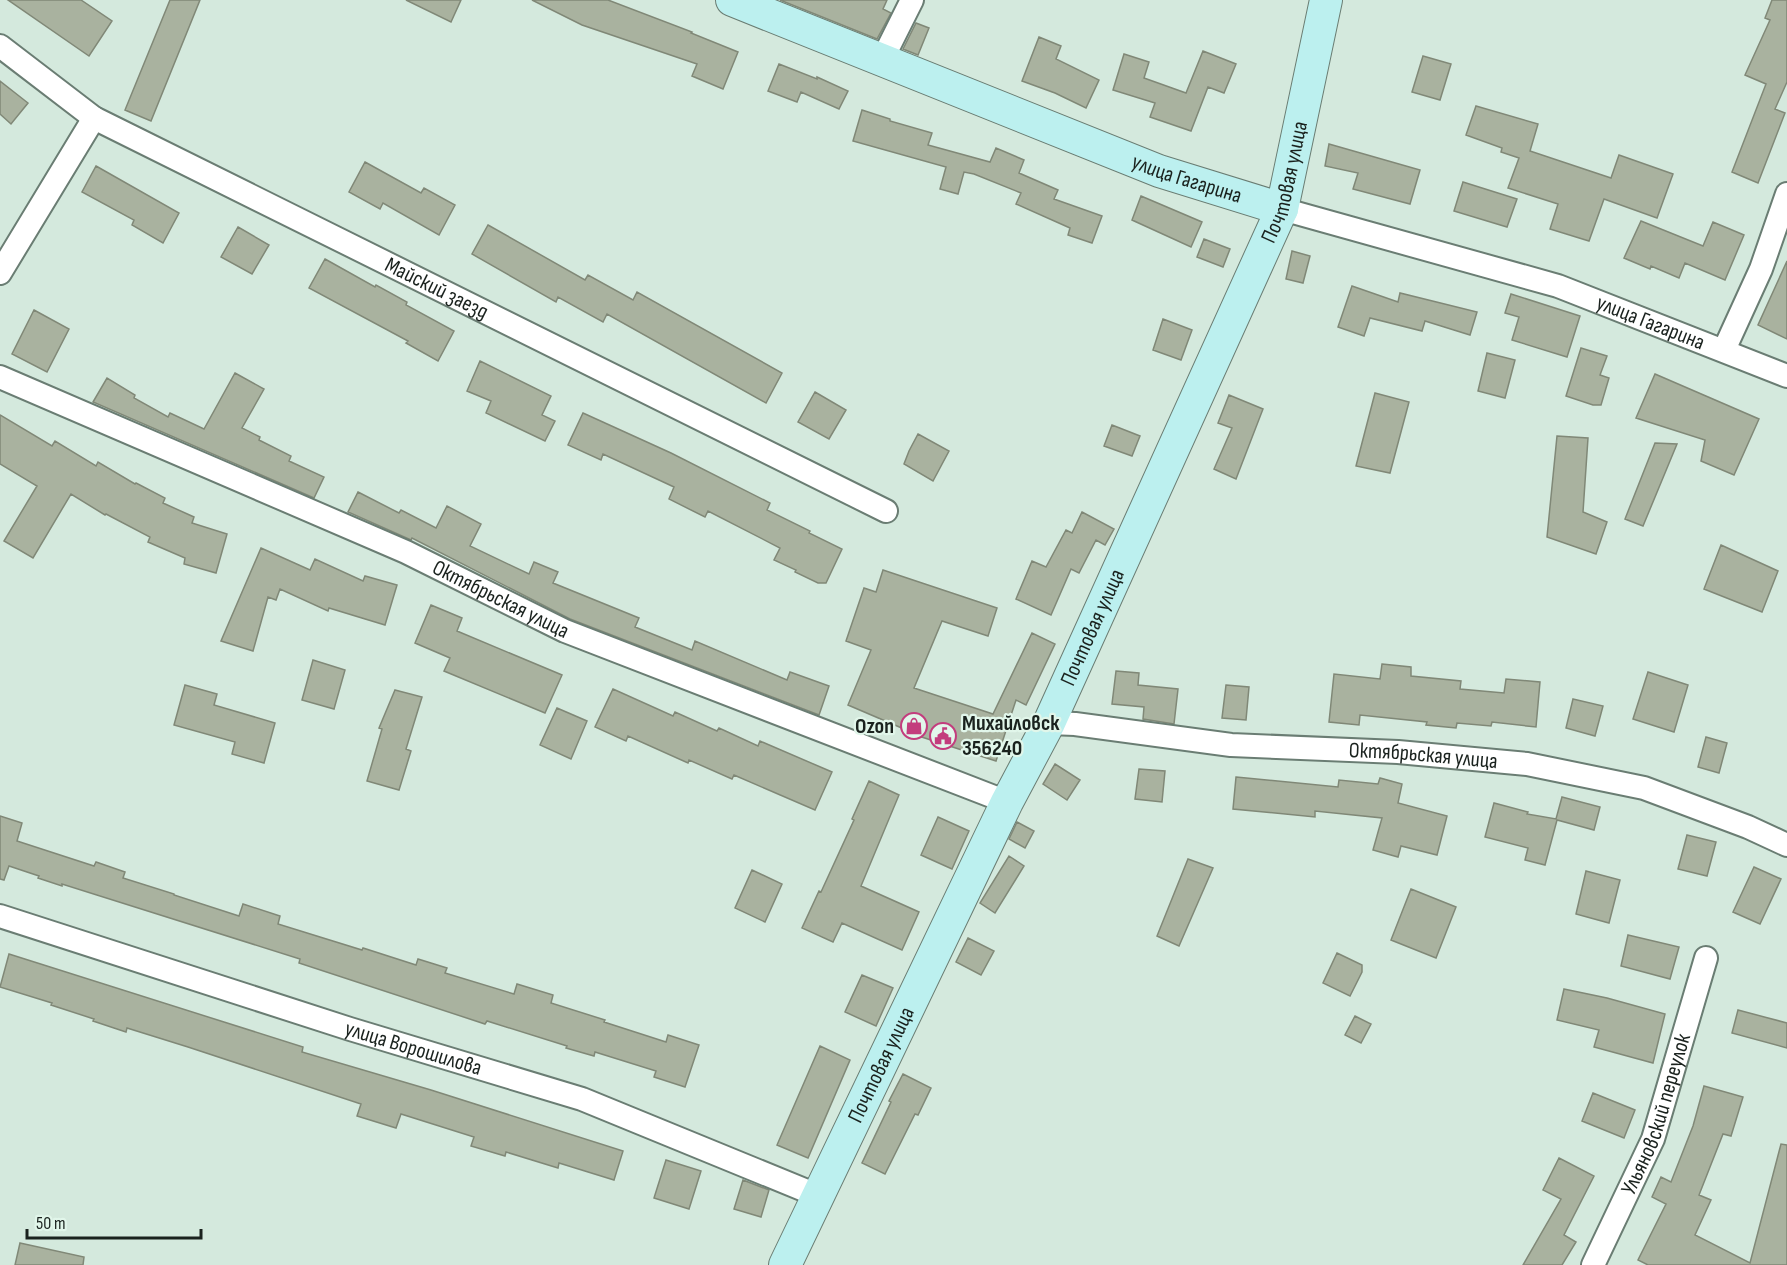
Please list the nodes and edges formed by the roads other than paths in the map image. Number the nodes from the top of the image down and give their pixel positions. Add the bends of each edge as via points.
1 (732, 0) edge
2 (912, 0) edge
3 (1326, 0) edge
4 (0, 46) edge
5 (882, 60) junction
6 (94, 118) junction
7 (1787, 194) edge
8 (1282, 209) junction
9 (0, 273) edge
10 (1724, 350) junction
11 (1787, 376) edge
12 (0, 377) edge
13 (886, 511) dead end
14 (1049, 723) junction
15 (1008, 802) junction
16 (1787, 845) edge
17 (0, 916) edge
18 (1706, 958) dead end
19 (819, 1196) junction
20 (785, 1265) edge
21 (1593, 1265) edge

1 - 5 main road, улица Гагарина
2 - 5 street
3 - 8 main road, Почтовая улица
4 - 6 street, Майский заезд
5 - 8 main road, улица Гагарина via 1159,171
6 - 9 street
6 - 13 street, Майский заезд
7 - 10 street via 1761,269
8 - 10 street, улица Гагарина via 1558,286
8 - 14 main road, Почтовая улица
10 - 11 street, улица Гагарина
12 - 15 street, Октябрьская улица via 406,552 565,631
14 - 15 main road, Почтовая улица
14 - 16 street, Октябрьская улица via 1232,745 1398,752 1527,764 1644,788 1748,826
15 - 19 main road, Почтовая улица
17 - 19 street, улица Ворошилова via 582,1099
18 - 21 street, Ульяновский переулок via 1653,1139
19 - 20 main road, Почтовая улица

